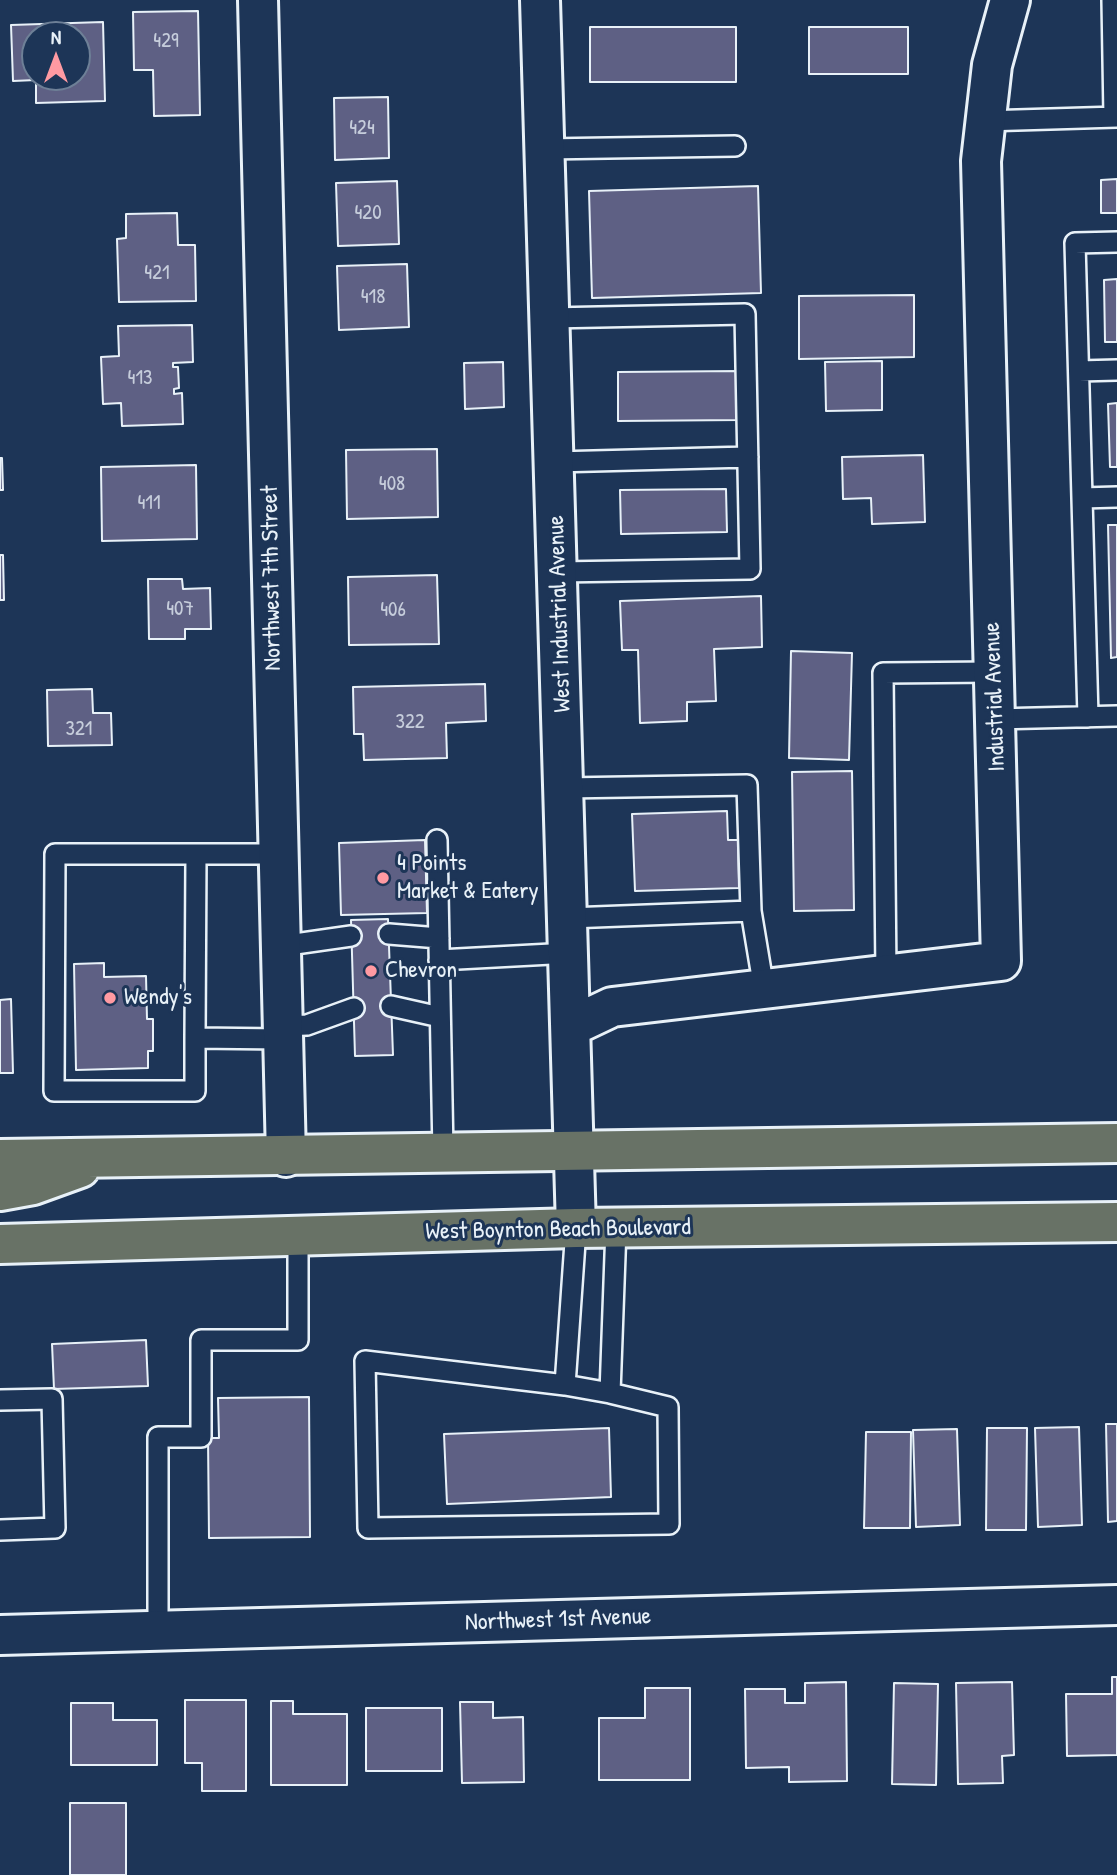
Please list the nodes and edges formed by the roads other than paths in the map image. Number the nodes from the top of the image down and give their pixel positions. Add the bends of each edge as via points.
1 (258, 0) edge
2 (540, 0) edge
3 (1010, 0) edge
4 (1111, 0) edge
5 (1116, 117) edge
6 (984, 121) junction
7 (735, 146) dead end
8 (545, 149) junction
9 (1117, 242) edge
10 (550, 318) junction
11 (1117, 370) edge
12 (1079, 371) junction
13 (748, 457) junction
14 (555, 462) junction
15 (1117, 497) edge
16 (1082, 498) junction
17 (558, 572) junction
18 (994, 672) junction
19 (1117, 716) edge
20 (1088, 717) junction
21 (995, 719) junction
22 (565, 788) junction
23 (438, 840) dead end
24 (196, 854) junction
25 (278, 854) junction
26 (751, 911) junction
27 (389, 934) dead end
28 (351, 936) dead end
29 (569, 936) junction
30 (439, 938) junction
31 (281, 946) junction
32 (439, 960) junction
33 (886, 975) junction
34 (764, 989) junction
35 (391, 1006) dead end
36 (354, 1008) dead end
37 (440, 1017) junction
38 (572, 1027) junction
39 (283, 1033) junction
40 (195, 1038) junction
41 (1117, 1143) edge
42 (443, 1153) junction
43 (575, 1153) junction
44 (286, 1157) junction
45 (104, 1158) junction
46 (0, 1159) edge
47 (0, 1191) edge
48 (1117, 1222) edge
49 (576, 1228) junction
50 (616, 1228) junction
51 (299, 1236) junction
52 (0, 1244) edge
53 (565, 1385) junction
54 (610, 1393) junction
55 (0, 1400) edge
56 (0, 1530) edge
57 (1117, 1605) edge
58 (158, 1631) junction
59 (0, 1635) edge

1 - 25 street, Northwest 7th Street
2 - 8 street, West Industrial Avenue
3 - 6 street, Industrial Avenue via 992,65
4 - 5 lane
5 - 6 lane
6 - 18 street, Industrial Avenue via 981,161
7 - 8 lane
8 - 10 street, West Industrial Avenue
9 - 12 lane via 1075,243
10 - 13 lane via 745,314
10 - 14 street, West Industrial Avenue
11 - 12 lane
12 - 16 lane
13 - 14 lane
13 - 17 lane via 750,569
14 - 17 street, West Industrial Avenue
15 - 16 lane
16 - 20 lane
17 - 22 street, West Industrial Avenue
18 - 21 street, Industrial Avenue
18 - 33 lane via 883,673
19 - 20 lane
20 - 21 lane
21 - 33 street, Industrial Avenue via 1001,961
22 - 26 lane via 747,785
22 - 29 street, West Industrial Avenue
23 - 30 lane
24 - 25 lane
24 - 40 lane
24 - 40 lane via 55,854 54,1091 195,1091
25 - 31 street, Northwest 7th Street
26 - 29 lane
26 - 34 lane
27 - 30 lane
28 - 31 lane
29 - 32 lane
29 - 38 street, West Industrial Avenue
30 - 32 lane
31 - 39 street, Northwest 7th Street
32 - 37 lane
33 - 34 street, Industrial Avenue
34 - 38 street, Industrial Avenue via 612,1007
35 - 37 lane
36 - 39 lane
37 - 42 lane
38 - 43 street, West Industrial Avenue
39 - 40 lane
39 - 44 street, Northwest 7th Street
41 - 43 main road
42 - 43 main road
42 - 44 main road
43 - 49 street, West Industrial Avenue
44 - 45 main road
45 - 46 main road
45 - 47 main road via 52,1180
48 - 50 main road, West Boynton Beach Boulevard
49 - 50 main road, West Boynton Beach Boulevard
49 - 51 main road, West Boynton Beach Boulevard
49 - 53 lane
50 - 54 lane
51 - 52 main road, West Boynton Beach Boulevard
51 - 58 lane via 298,1340 201,1340 201,1437 158,1437
53 - 54 lane
53 - 54 lane via 365,1361 368,1528 669,1524 668,1407
55 - 56 lane via 52,1399 55,1528
57 - 58 street, Northwest 1st Avenue
58 - 59 street, Northwest 1st Avenue

